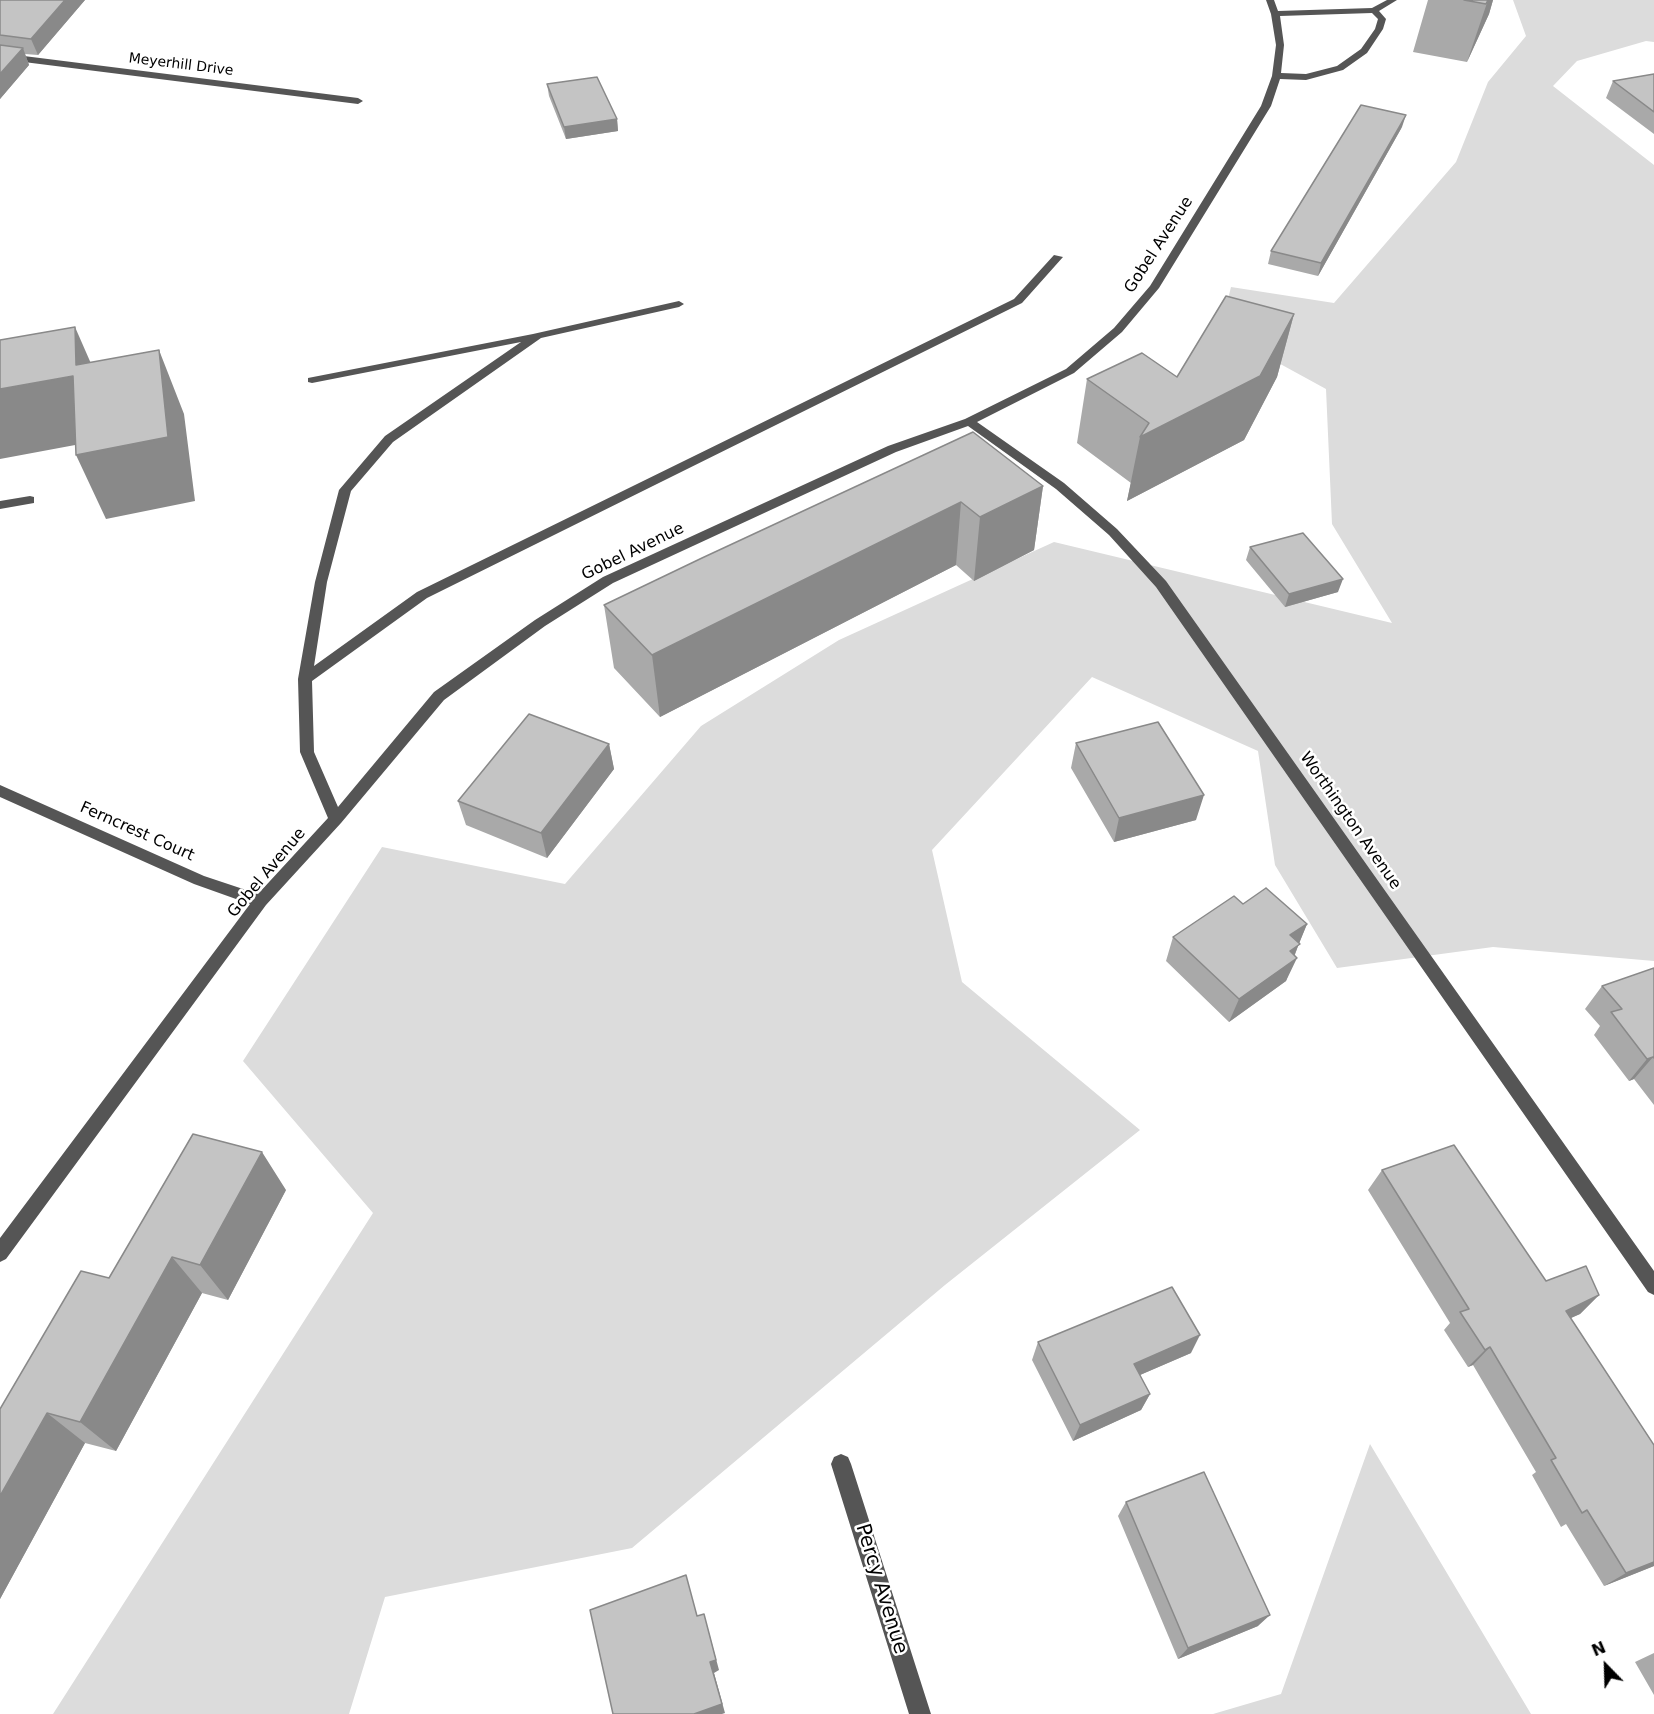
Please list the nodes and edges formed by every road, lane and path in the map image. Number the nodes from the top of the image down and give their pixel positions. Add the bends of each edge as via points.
1 (1270, 0) edge
2 (1394, 0) edge
3 (1374, 10) junction
4 (1275, 14) junction
5 (0, 56) edge
6 (1276, 76) junction
7 (358, 101) dead end
8 (1058, 257) dead end
9 (679, 304) dead end
10 (537, 336) junction
11 (312, 380) dead end
12 (969, 422) junction
13 (30, 500) dead end
14 (0, 505) edge
15 (305, 679) junction
16 (0, 791) edge
17 (336, 819) junction
18 (261, 901) junction
19 (0, 1253) edge
20 (1654, 1286) edge
21 (842, 1464) dead end
22 (920, 1714) edge

1 - 4 street, Gobel Avenue
2 - 3 street
3 - 4 street
3 - 6 street via 1382,19 1379,29 1364,51 1340,68 1306,77
4 - 6 street, Gobel Avenue via 1280,45
5 - 7 street, Meyerhill Drive
6 - 12 street, Gobel Avenue via 1266,106 1154,288 1118,330 1070,371
8 - 15 street via 1017,301 422,595
9 - 10 street
10 - 11 street
10 - 15 street via 389,440 345,490 321,582
12 - 17 street, Gobel Avenue via 892,449 598,586 439,696
12 - 20 street, Worthington Avenue via 1060,486 1113,532 1161,584
13 - 14 street
15 - 17 street via 307,752
16 - 18 street, Ferncrest Court via 199,880
17 - 18 street, Gobel Avenue
18 - 19 street, Gobel Avenue
21 - 22 street, Percy Avenue

